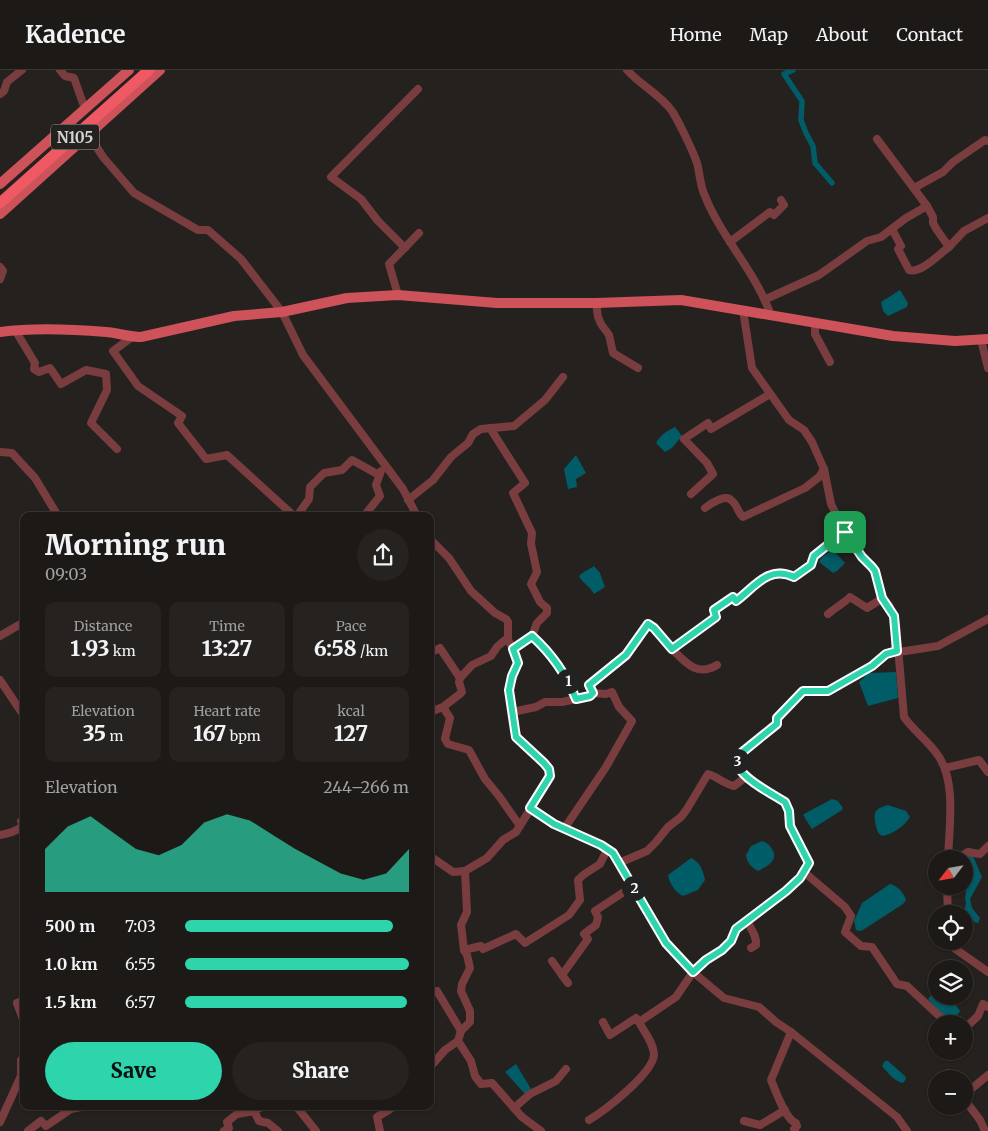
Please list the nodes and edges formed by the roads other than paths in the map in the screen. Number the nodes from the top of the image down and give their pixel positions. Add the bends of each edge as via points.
1 (22, 70) edge
2 (60, 70) edge
3 (129, 70) edge
4 (138, 70) edge
5 (149, 70) edge
6 (160, 70) edge
7 (627, 70) edge
8 (418, 89) dead end
9 (0, 94) edge
10 (85, 109) junction
11 (92, 133) junction
12 (877, 139) dead end
13 (988, 141) edge
14 (0, 184) edge
15 (914, 188) junction
16 (0, 193) edge
17 (781, 200) dead end
18 (0, 203) edge
19 (927, 206) junction
20 (0, 214) edge
21 (988, 218) edge
22 (892, 229) junction
23 (419, 233) dead end
24 (730, 242) junction
25 (949, 247) junction
26 (405, 248) junction
27 (0, 267) edge
28 (0, 279) edge
29 (398, 295) junction
30 (766, 299) junction
31 (596, 303) junction
32 (742, 310) junction
33 (282, 312) junction
34 (772, 316) junction
35 (815, 323) junction
36 (16, 330) junction
37 (0, 332) edge
38 (132, 336) junction
39 (984, 340) edge
40 (830, 362) dead end
41 (638, 368) dead end
42 (988, 368) edge
43 (563, 377) dead end
44 (770, 394) junction
45 (490, 428) junction
46 (117, 449) dead end
47 (0, 452) edge
48 (384, 465) junction
49 (824, 469) junction
50 (379, 475) junction
51 (691, 494) dead end
52 (408, 500) junction
53 (704, 508) dead end
54 (56, 512) edge
55 (291, 512) edge
56 (299, 512) edge
57 (367, 512) edge
58 (415, 512) edge
59 (845, 532) junction
60 (434, 543) edge
61 (882, 598) junction
62 (828, 614) dead end
63 (988, 619) edge
64 (20, 624) edge
65 (0, 636) edge
66 (532, 636) junction
67 (508, 640) junction
68 (513, 649) junction
69 (672, 649) junction
70 (434, 651) edge
71 (897, 651) junction
72 (718, 665) dead end
73 (460, 678) junction
74 (0, 680) edge
75 (593, 693) junction
76 (9, 696) junction
77 (576, 699) junction
78 (0, 700) edge
79 (442, 707) junction
80 (434, 710) edge
81 (20, 711) edge
82 (512, 712) junction
83 (945, 768) junction
84 (988, 772) edge
85 (746, 777) junction
86 (530, 808) junction
87 (520, 826) junction
88 (20, 828) edge
89 (564, 828) junction
90 (0, 835) edge
91 (988, 846) edge
92 (607, 850) junction
93 (948, 850) edge
94 (973, 853) edge
95 (434, 859) edge
96 (619, 863) junction
97 (465, 871) junction
98 (804, 872) junction
99 (633, 886) junction
100 (748, 921) junction
101 (751, 948) dead end
102 (464, 950) junction
103 (957, 950) edge
104 (552, 961) dead end
105 (693, 972) junction
106 (988, 972) edge
107 (562, 975) junction
108 (568, 983) dead end
109 (437, 991) dead end
110 (988, 1006) edge
111 (938, 1015) edge
112 (973, 1021) edge
113 (603, 1022) dead end
114 (639, 1022) junction
115 (461, 1031) junction
116 (791, 1032) junction
117 (458, 1041) junction
118 (434, 1062) edge
119 (566, 1069) dead end
120 (988, 1075) edge
121 (20, 1078) edge
122 (973, 1089) edge
123 (514, 1108) junction
124 (70, 1110) edge
125 (299, 1110) edge
126 (389, 1110) edge
127 (785, 1110) junction
128 (973, 1110) edge
129 (254, 1111) joint
130 (589, 1120) dead end
131 (744, 1121) dead end
132 (0, 1122) edge
133 (228, 1130) edge
134 (28, 1131) edge
135 (278, 1131) edge
136 (316, 1131) edge
137 (380, 1131) edge
138 (541, 1131) edge
139 (795, 1131) edge
140 (907, 1131) edge
141 (985, 1131) edge

1 - 9 street via 7,82
2 - 10 street via 65,76 74,78
3 - 10 main road
4 - 16 highway, N105
5 - 18 highway, N105
6 - 11 main road
7 - 24 street via 672,110 697,162 704,196
8 - 26 street via 332,177 361,200
10 - 14 main road
11 - 20 main road
11 - 33 street via 103,157 134,193 198,230 208,230 241,259
12 - 15 street
13 - 15 street
15 - 19 street
17 - 24 street via 784,205 774,215 770,212
19 - 22 street
19 - 25 street via 937,230
21 - 25 street via 964,231
22 - 25 street via 910,271 919,270
22 - 30 street via 881,237 867,240 819,275
23 - 26 street
24 - 30 street
26 - 29 street via 389,264
27 - 28 street via 3,271
29 - 31 main road via 497,303
29 - 33 main road via 347,298
30 - 34 street
31 - 32 main road via 681,300
31 - 41 street via 598,316 610,335 614,353
32 - 34 main road
32 - 44 street via 750,363
33 - 38 main road via 234,316 142,337
33 - 48 street via 303,355
34 - 35 main road
35 - 39 main road via 893,336
35 - 40 street via 815,334
36 - 37 main road
36 - 38 main road via 93,331
36 - 46 street via 35,363 34,369 39,372 50,368 61,384 86,370 106,374 106,390 91,423
38 - 55 street via 113,351 138,386 182,416 178,423 206,459 227,455
39 - 42 street via 982,351
43 - 45 street via 545,400 514,426
44 - 49 street via 789,420 804,430
44 - 51 street via 711,429 708,423 684,440 707,462 713,474
45 - 52 street via 473,434 433,480
45 - 66 street via 525,483 513,494 532,533 537,572 531,584 547,608
47 - 54 street via 12,453 35,478
48 - 50 street
48 - 52 street
49 - 53 street via 805,488 743,518 727,498
49 - 59 street via 831,504
50 - 56 street via 352,460 342,470 324,473 310,488 309,499
50 - 57 street via 376,485 380,496
52 - 58 street
59 - 61 street via 872,567
59 - 69 street via 814,556 811,565 794,577 776,572 755,583 736,601 733,597 714,610 716,617
60 - 67 street via 449,558 471,591 506,619
61 - 62 street via 867,608 850,597
61 - 71 street via 894,616
63 - 71 street via 938,646
64 - 65 street
66 - 68 street
66 - 77 street via 557,662
67 - 68 street
67 - 73 street via 497,647 492,656 472,664
68 - 82 street via 518,663 509,690
69 - 72 street via 701,671
69 - 75 street via 648,624 626,655 589,685
70 - 73 street via 440,648
71 - 83 street via 904,717 937,754
71 - 85 street via 886,654 872,666 828,691 803,691 777,718 777,724 740,754 738,766
73 - 79 street via 458,682 462,692
74 - 76 street
75 - 77 street
75 - 89 street via 612,692 619,707 632,721 606,767
76 - 78 street
76 - 81 street
77 - 82 street via 545,702
79 - 80 street
79 - 87 street via 450,718 445,739 448,744 469,750 484,779
82 - 86 street via 516,737 549,769 548,781
83 - 84 street via 980,760
83 - 93 street via 950,795
85 - 96 street via 734,786 708,774 681,817 656,842 647,850
85 - 98 street via 785,802 790,826 809,863
86 - 87 street
86 - 89 street
87 - 97 street via 487,858
88 - 90 street
89 - 92 street
91 - 94 street via 983,853
92 - 96 street
92 - 102 street via 600,864 578,880 580,900 569,915 525,943 516,934 483,949 481,946
95 - 97 street via 453,872
96 - 99 street
97 - 102 street via 467,912 461,925
98 - 100 street via 777,899
98 - 111 street via 852,916 845,932 861,946 872,947 898,984 907,986
99 - 105 street via 666,943
99 - 107 street via 595,911 598,917 596,926 584,934 588,939
100 - 101 street via 756,936 756,945
100 - 105 street via 736,929 722,950
102 - 115 street via 470,968 461,992 470,1011 470,1022
103 - 106 street
104 - 107 street
105 - 114 street via 676,997
105 - 116 street via 724,998 760,1006
107 - 108 street
109 - 115 street
110 - 112 street via 983,1004
113 - 114 street via 610,1035 636,1018
114 - 130 street via 652,1044 652,1063 632,1087
115 - 117 street
116 - 127 street via 771,1080
116 - 140 street via 897,1118
117 - 118 street
117 - 123 street via 481,1084 492,1083
119 - 123 street via 556,1080 530,1094
120 - 122 street
121 - 132 street
123 - 138 street
124 - 134 street via 46,1126 41,1121
125 - 136 street
126 - 137 street via 377,1117
127 - 131 street via 760,1125
127 - 139 street via 796,1123
128 - 141 street
129 - 133 street via 237,1114 227,1122
129 - 135 street via 260,1121 268,1122

